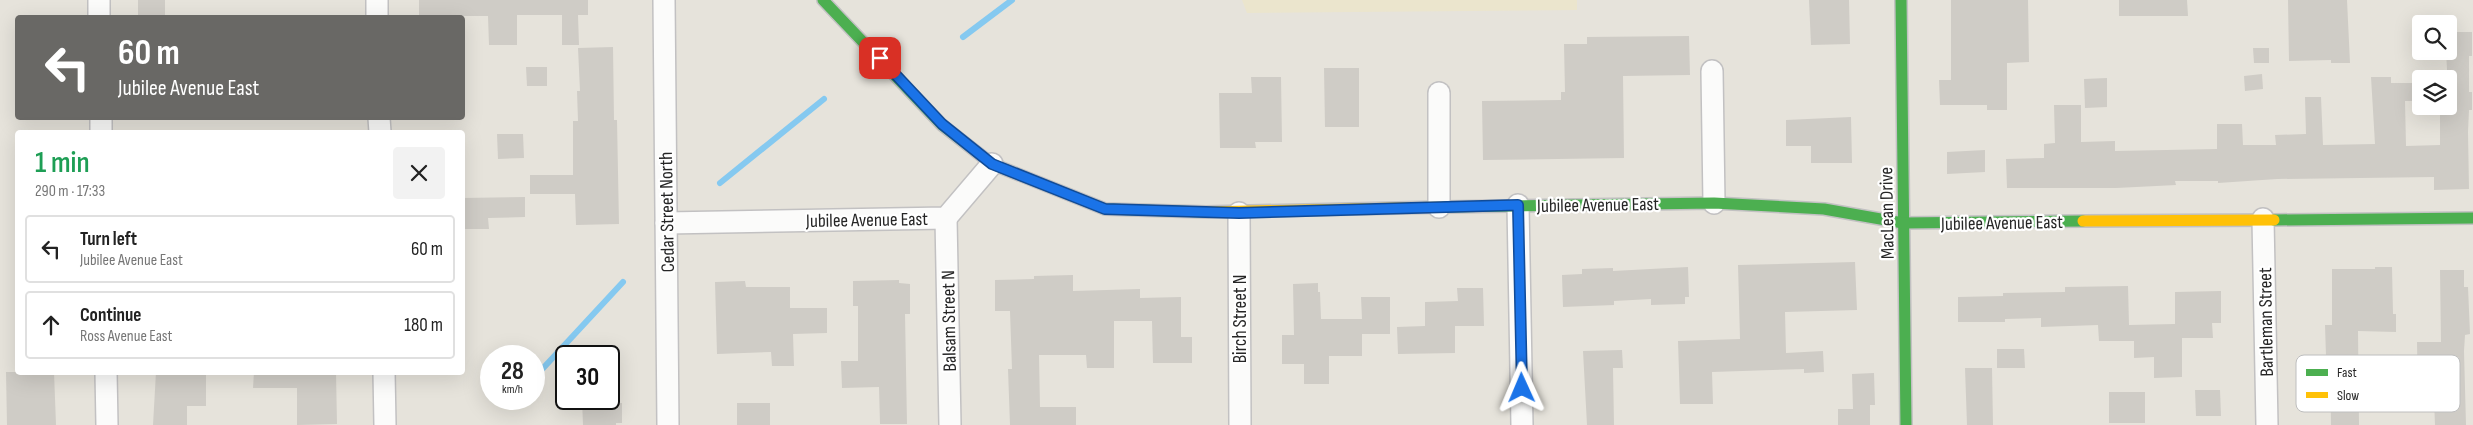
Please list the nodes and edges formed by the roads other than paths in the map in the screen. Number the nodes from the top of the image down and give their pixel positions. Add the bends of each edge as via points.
1 (99, 0) edge
2 (377, 0) edge
3 (664, 0) edge
4 (823, 0) edge
5 (1901, 0) edge
6 (99, 15) edge
7 (378, 15) edge
8 (1712, 71) dead end
9 (1439, 93) dead end
10 (992, 164) junction
11 (1714, 203) junction
12 (1518, 205) junction
13 (1439, 207) junction
14 (1239, 213) junction
15 (946, 218) junction
16 (2473, 218) edge
17 (2263, 219) junction
18 (1903, 222) junction
19 (666, 224) junction
20 (106, 375) edge
21 (384, 375) edge
22 (107, 425) edge
23 (385, 425) edge
24 (668, 425) edge
25 (950, 425) edge
26 (1240, 425) edge
27 (1522, 425) edge
28 (1906, 425) edge
29 (2267, 425) edge

1 - 6 street
2 - 7 street
3 - 19 street, Cedar Street North
4 - 10 main road via 942,124
5 - 18 main road, MacLean Drive
8 - 11 street
9 - 13 street
10 - 14 main road, Jubilee Avenue East via 1105,209
10 - 15 street, Jubilee Avenue East
11 - 12 main road, Jubilee Avenue East
11 - 18 main road, Jubilee Avenue East via 1824,209
12 - 13 main road, Jubilee Avenue East
12 - 27 street
13 - 14 main road, Jubilee Avenue East
14 - 26 street, Birch Street N
15 - 19 street, Jubilee Avenue East
15 - 25 street, Balsam Street N
16 - 17 main road, Jubilee Avenue East
17 - 18 main road, Jubilee Avenue East
17 - 29 street, Bartleman Street
18 - 28 main road, MacLean Drive
19 - 24 street, Cedar Street North
20 - 22 street
21 - 23 street

